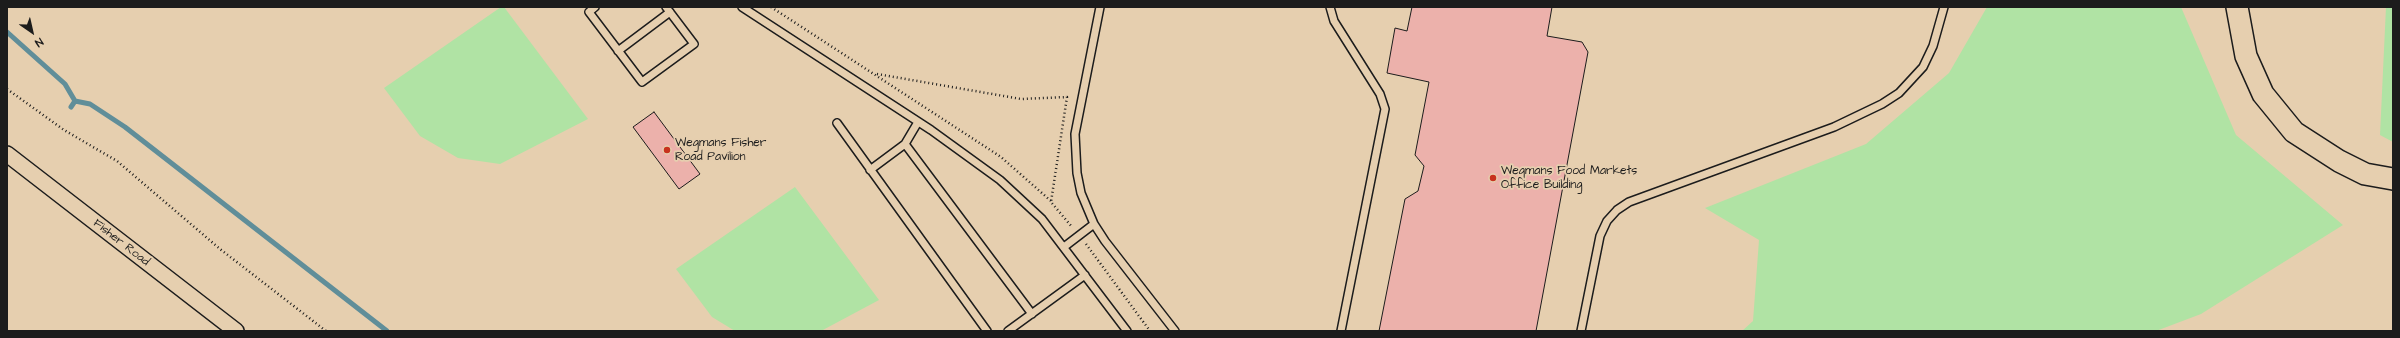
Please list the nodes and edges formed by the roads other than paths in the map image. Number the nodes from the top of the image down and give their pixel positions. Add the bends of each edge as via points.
1 (596, 7) edge
2 (742, 7) edge
3 (1100, 7) edge
4 (1330, 7) edge
5 (1944, 7) edge
6 (2237, 7) edge
7 (668, 9) edge
8 (618, 51) junction
9 (918, 122) junction
10 (837, 123) dead end
11 (905, 144) junction
12 (7, 154) edge
13 (870, 170) junction
14 (2393, 179) edge
15 (1094, 224) junction
16 (1064, 247) junction
17 (1085, 275) junction
18 (1032, 314) junction
19 (236, 331) edge
20 (987, 331) edge
21 (1008, 331) edge
22 (1128, 331) edge
23 (1175, 331) edge
24 (1341, 331) edge
25 (1581, 331) edge

1 - 8 lane via 589,12
2 - 9 lane
3 - 15 lane via 1075,134 1076,167 1081,193
4 - 24 lane via 1334,21 1385,105
5 - 25 lane via 1933,46 1923,67 1899,93 1882,104 1834,127 1629,202 1617,210 1607,221 1600,236
6 - 14 street via 2246,56 2263,94 2294,132 2339,161 2365,174
7 - 8 lane
7 - 8 lane via 694,44 642,82
9 - 11 lane
9 - 16 lane via 1000,180 1042,219
10 - 13 lane
11 - 13 lane
11 - 18 lane
12 - 19 street, Fisher Road
13 - 20 lane
15 - 16 lane
15 - 23 lane
16 - 17 lane
17 - 18 lane
17 - 22 lane
18 - 21 lane

